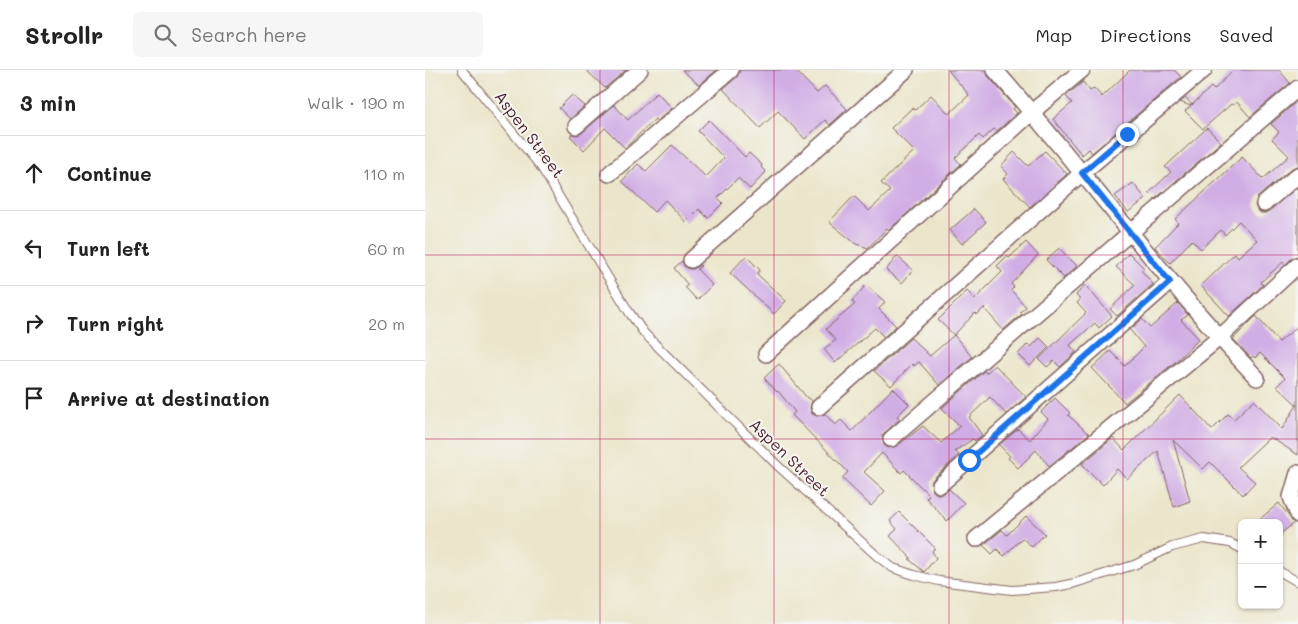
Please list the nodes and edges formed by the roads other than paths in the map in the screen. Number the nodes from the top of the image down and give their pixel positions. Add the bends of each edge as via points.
1 (462, 70) edge
2 (640, 70) edge
3 (731, 70) edge
4 (906, 70) edge
5 (995, 70) edge
6 (1082, 70) edge
7 (1204, 70) edge
8 (1298, 88) edge
9 (1032, 112) junction
10 (576, 126) dead end
11 (1082, 173) junction
12 (609, 174) dead end
13 (1298, 175) edge
14 (1264, 204) dead end
15 (1129, 233) junction
16 (691, 260) dead end
17 (1298, 265) edge
18 (1170, 282) junction
19 (1219, 338) junction
20 (766, 354) dead end
21 (1257, 378) dead end
22 (819, 408) dead end
23 (891, 439) dead end
24 (1298, 473) edge
25 (940, 485) dead end
26 (1298, 515) edge
27 (976, 539) dead end
28 (1238, 547) edge
29 (1283, 573) edge
30 (1298, 582) edge

1 - 28 lane, Aspen Street via 541,167 644,333 777,465 893,568 939,581 1012,590 1075,583 1134,565 1172,547 1204,539
2 - 10 street
3 - 12 street
4 - 16 street
5 - 9 street
6 - 9 street
7 - 11 street
8 - 15 street
9 - 11 street
9 - 20 street
11 - 15 street
11 - 22 street
13 - 14 street
15 - 18 street
15 - 23 street
17 - 19 street
18 - 19 street
18 - 25 street
19 - 21 street
19 - 27 street
24 - 26 street via 1291,497
29 - 30 lane

